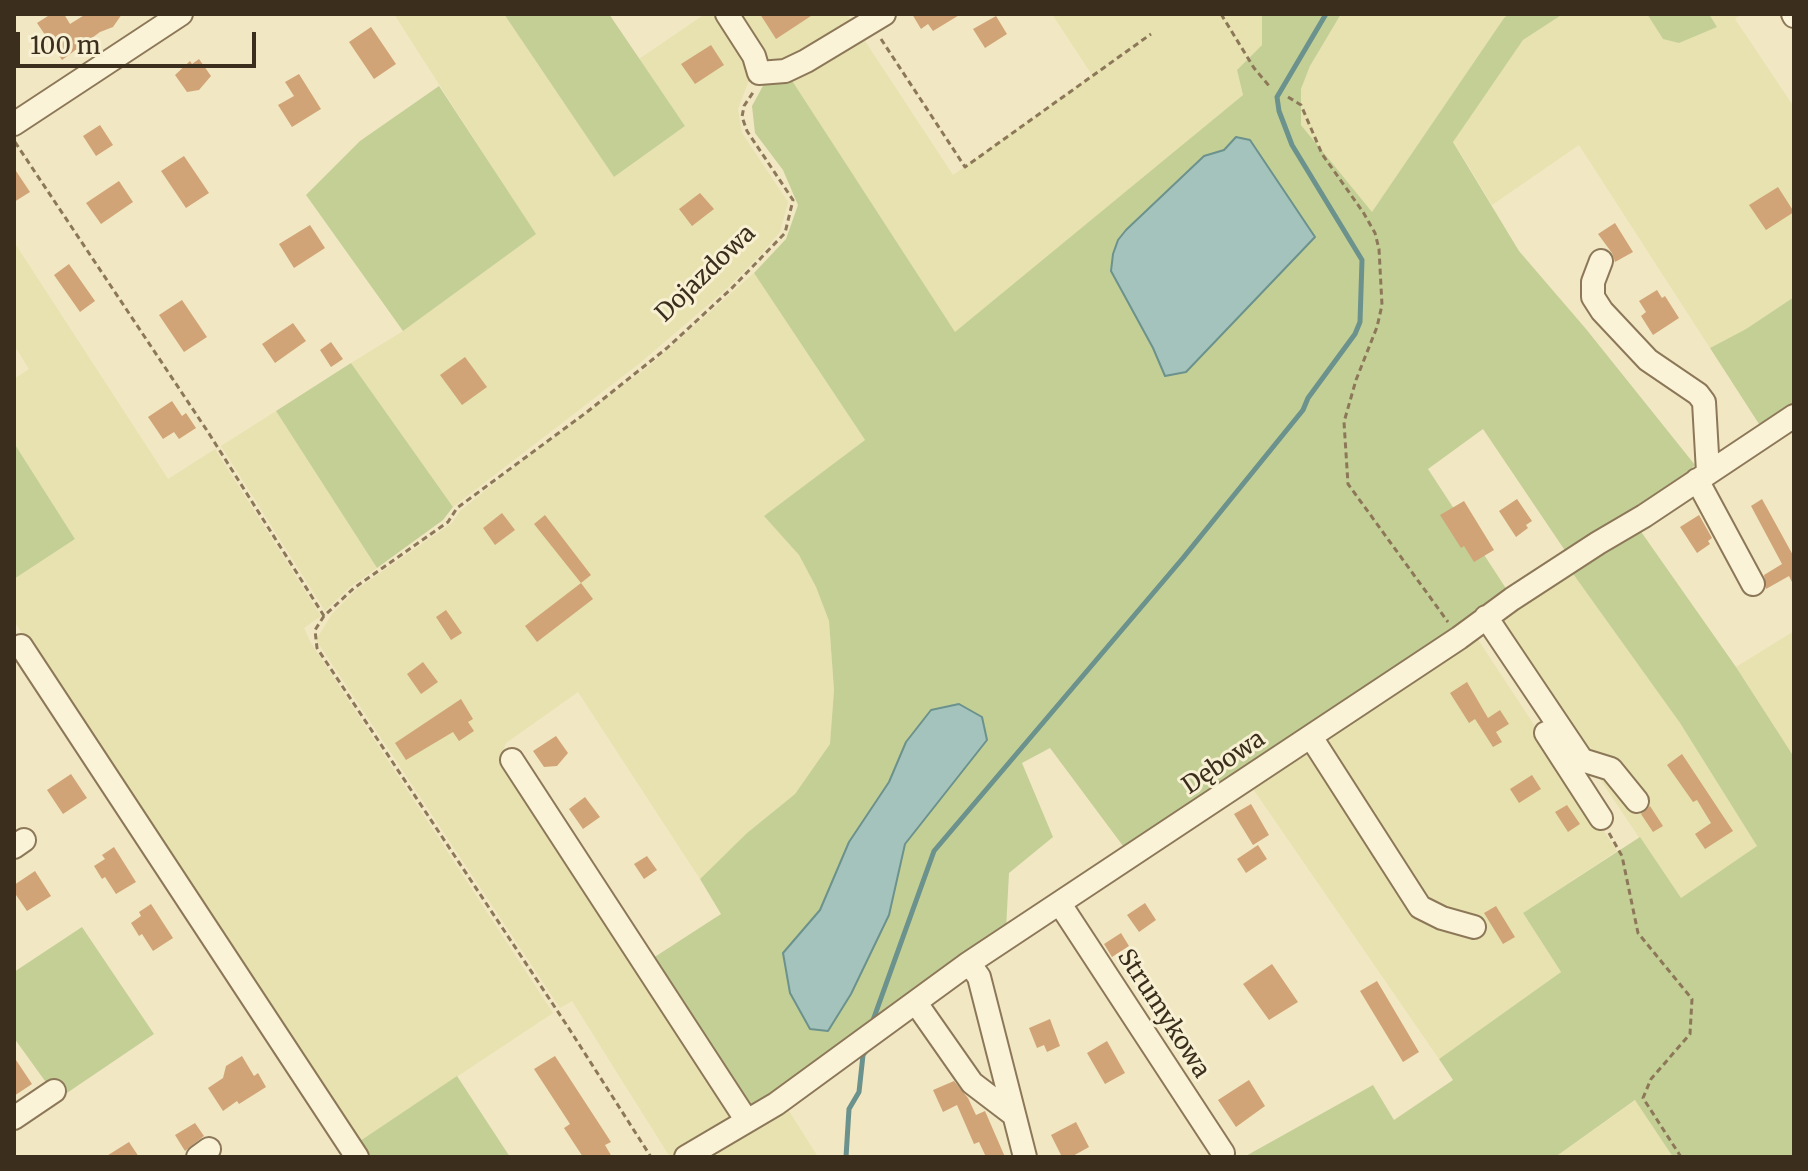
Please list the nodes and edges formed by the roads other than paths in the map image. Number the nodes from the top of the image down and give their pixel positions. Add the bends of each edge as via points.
1 (181, 14) edge
2 (727, 14) edge
3 (877, 18) edge
4 (14, 124) edge
5 (1601, 261) dead end
6 (1794, 416) edge
7 (1703, 476) junction
8 (1753, 584) dead end
9 (1474, 627) junction
10 (21, 646) dead end
11 (1311, 737) junction
12 (512, 760) dead end
13 (1637, 801) dead end
14 (1601, 818) road end
15 (1060, 904) junction
16 (1474, 927) dead end
17 (969, 963) junction
18 (916, 1003) junction
19 (54, 1091) dead end
20 (1014, 1115) junction
21 (14, 1118) edge
22 (747, 1121) junction
23 (1223, 1153) dead end
24 (357, 1157) edge
25 (686, 1157) edge
26 (1025, 1157) edge

1 - 4 street
2 - 3 street via 759,73 785,71
5 - 7 street via 1593,297 1602,311 1648,360 1704,402
6 - 7 street, Dębowa
7 - 8 street
7 - 9 street, Dębowa
9 - 11 street, Dębowa
9 - 13 street via 1582,760 1611,769
9 - 14 street
10 - 24 street
11 - 15 street, Dębowa
11 - 16 street via 1420,907
12 - 22 street
15 - 17 street, Dębowa
15 - 23 street, Strumykowa
17 - 18 street, Dębowa
17 - 20 street via 979,977
18 - 20 street via 972,1083
18 - 22 street, Dębowa
19 - 21 street
20 - 26 street
22 - 25 street, Dębowa

